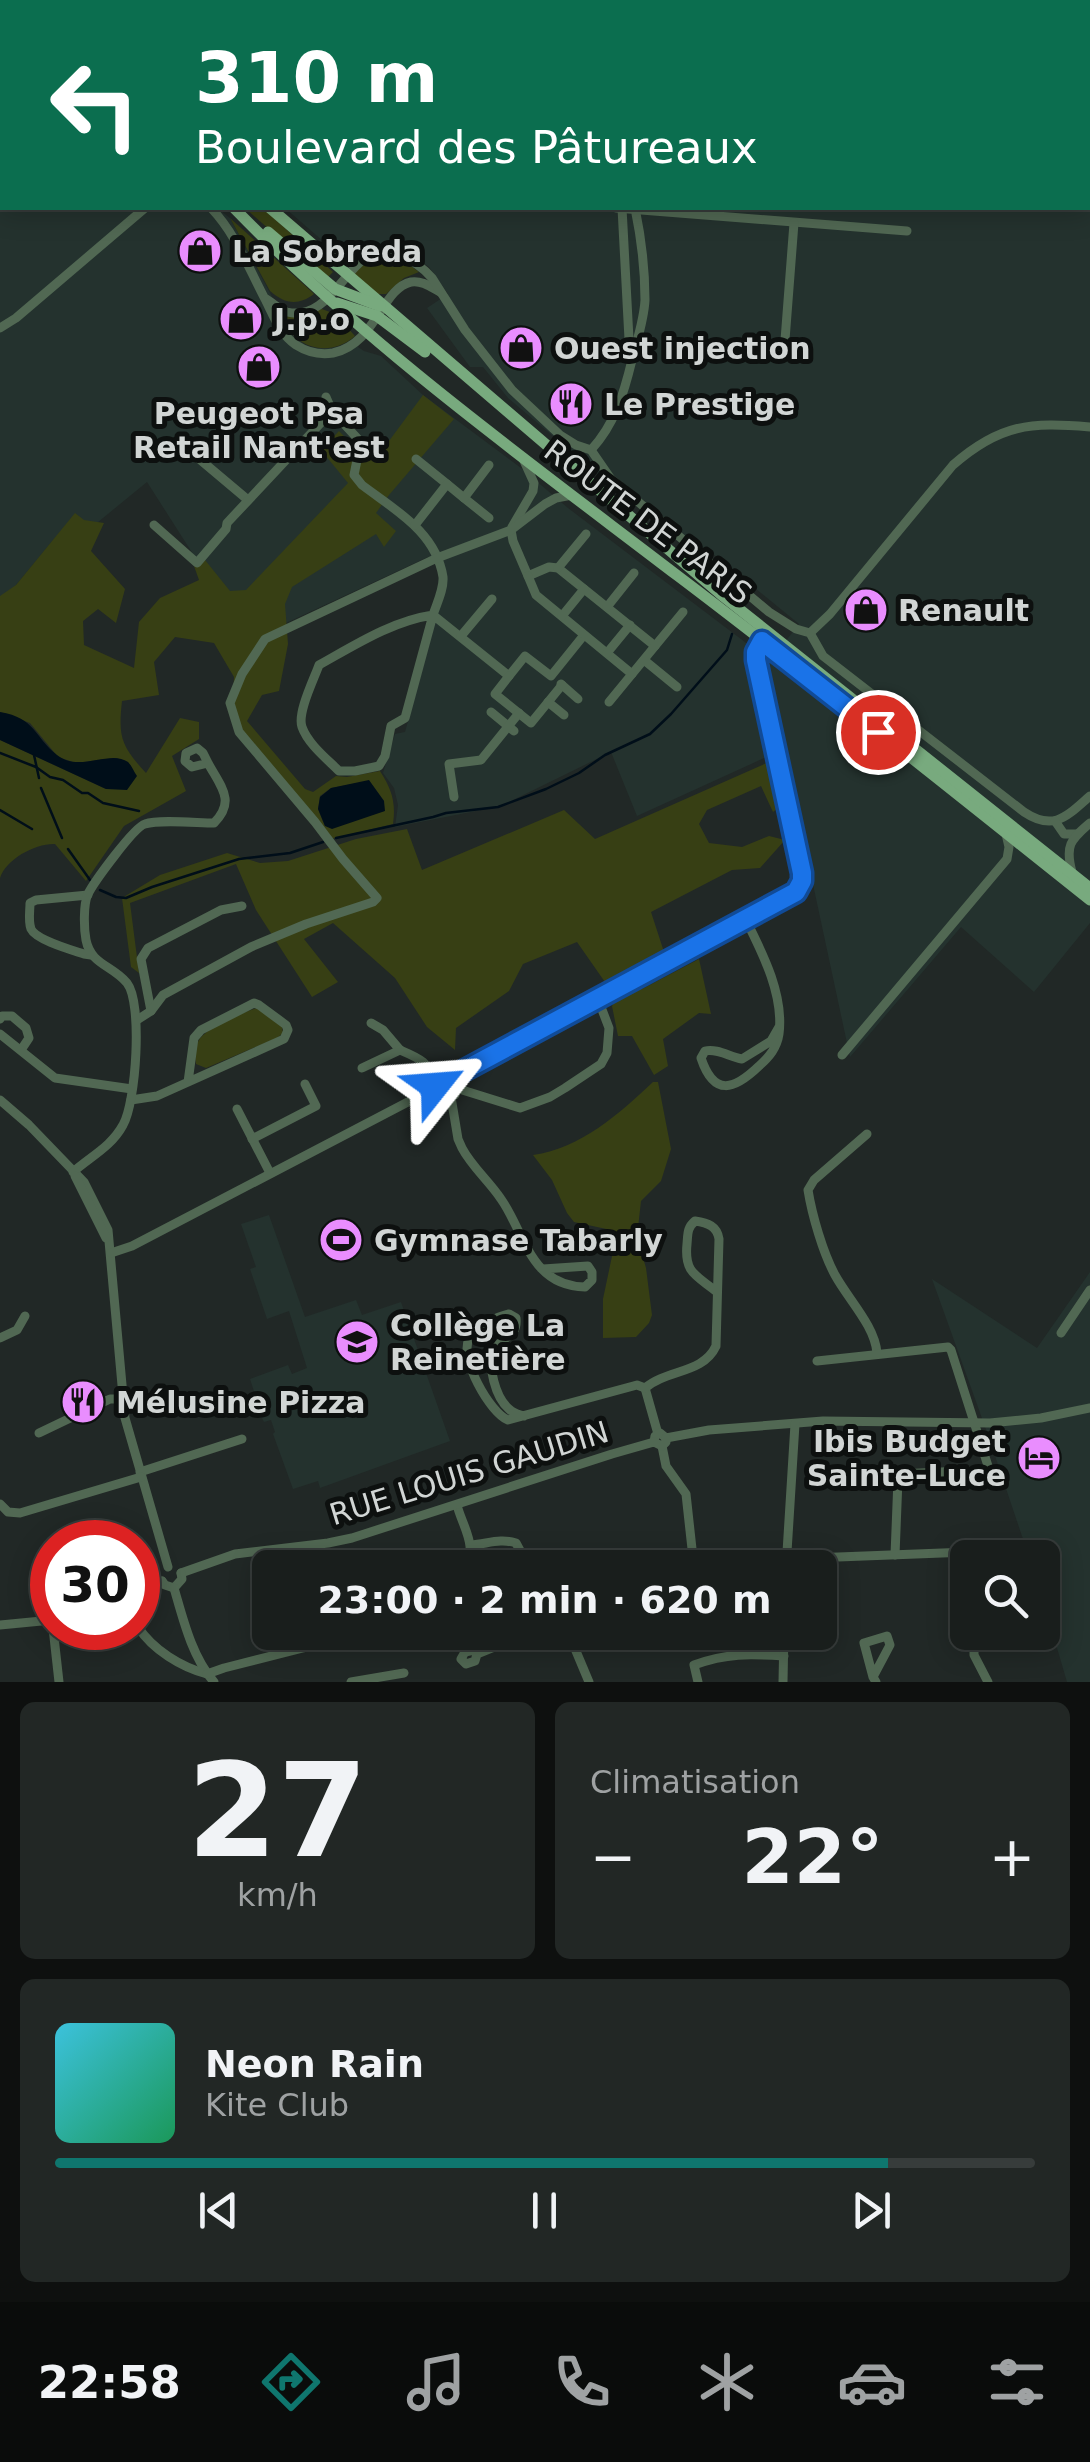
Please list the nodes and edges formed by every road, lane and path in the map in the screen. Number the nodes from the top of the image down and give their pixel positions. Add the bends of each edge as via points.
1 (143, 210) edge
2 (213, 210) edge
3 (236, 210) edge
4 (272, 210) edge
5 (620, 210) edge
6 (635, 210) edge
7 (656, 210) edge
8 (794, 223) junction
9 (907, 230) dead end
10 (316, 249) junction
11 (368, 256) junction
12 (347, 275) junction
13 (440, 292) junction
14 (332, 294) junction
15 (264, 297) junction
16 (381, 312) junction
17 (0, 328) edge
18 (366, 333) junction
19 (784, 340) dead end
20 (632, 358) junction
21 (326, 397) dead end
22 (332, 411) junction
23 (1090, 427) edge
24 (592, 450) junction
25 (191, 452) dead end
26 (523, 458) junction
27 (416, 459) dead end
28 (489, 465) dead end
29 (447, 484) junction
30 (572, 495) junction
31 (464, 498) junction
32 (248, 500) junction
33 (489, 518) dead end
34 (414, 524) junction
35 (154, 525) dead end
36 (511, 530) junction
37 (586, 534) dead end
38 (436, 558) junction
39 (558, 568) junction
40 (634, 573) dead end
41 (528, 576) junction
42 (584, 589) junction
43 (492, 599) dead end
44 (606, 607) junction
45 (683, 612) dead end
46 (433, 615) junction
47 (562, 616) junction
48 (630, 625) junction
49 (810, 634) junction
50 (584, 635) junction
51 (461, 636) junction
52 (762, 641) junction
53 (655, 646) junction
54 (607, 652) junction
55 (644, 660) junction
56 (632, 674) junction
57 (509, 676) junction
58 (551, 676) junction
59 (562, 685) junction
60 (678, 687) dead end
61 (578, 699) dead end
62 (548, 702) junction
63 (609, 702) dead end
64 (491, 712) dead end
65 (519, 713) junction
66 (564, 715) dead end
67 (511, 729) junction
68 (208, 763) dead end
69 (1090, 796) edge
70 (454, 797) dead end
71 (1055, 821) junction
72 (1090, 823) edge
73 (1006, 834) junction
74 (1077, 834) junction
75 (1032, 854) junction
76 (1007, 859) junction
77 (1073, 875) junction
78 (1090, 888) edge
79 (88, 895) junction
80 (1090, 900) edge
81 (242, 906) dead end
82 (746, 920) junction
83 (90, 955) junction
84 (598, 999) junction
85 (151, 1011) junction
86 (0, 1019) edge
87 (136, 1020) junction
88 (370, 1023) dead end
89 (779, 1028) junction
90 (0, 1034) edge
91 (21, 1050) junction
92 (400, 1050) junction
93 (842, 1055) dead end
94 (362, 1068) dead end
95 (456, 1074) junction
96 (188, 1082) junction
97 (305, 1084) dead end
98 (435, 1086) junction
99 (455, 1093) junction
100 (132, 1095) junction
101 (0, 1100) edge
102 (237, 1110) dead end
103 (867, 1134) dead end
104 (252, 1139) junction
105 (73, 1172) junction
106 (270, 1173) junction
107 (111, 1253) junction
108 (542, 1269) junction
109 (1090, 1290) edge
110 (716, 1292) junction
111 (25, 1316) dead end
112 (1060, 1333) dead end
113 (0, 1338) edge
114 (877, 1353) junction
115 (817, 1361) dead end
116 (645, 1388) junction
117 (122, 1399) junction
118 (1090, 1408) edge
119 (524, 1416) junction
120 (795, 1424) junction
121 (974, 1424) junction
122 (39, 1433) dead end
123 (242, 1439) dead end
124 (660, 1440) junction
125 (140, 1475) junction
126 (0, 1504) edge
127 (457, 1505) junction
128 (8, 1512) junction
129 (0, 1522) edge
130 (470, 1545) junction
131 (471, 1550) edge
132 (519, 1550) edge
133 (693, 1550) edge
134 (787, 1550) edge
135 (950, 1553) edge
136 (896, 1555) junction
137 (837, 1559) edge
138 (168, 1568) junction
139 (182, 1573) junction
140 (162, 1581) joint
141 (174, 1588) junction
142 (30, 1625) edge
143 (0, 1626) edge
144 (56, 1650) edge
145 (159, 1650) edge
146 (295, 1650) edge
147 (487, 1650) edge
148 (576, 1650) edge
149 (784, 1650) edge
150 (974, 1650) edge
151 (477, 1654) dead end
152 (784, 1656) junction
153 (404, 1673) dead end
154 (211, 1678) edge
155 (59, 1682) edge
156 (351, 1682) edge
157 (589, 1682) edge
158 (698, 1682) edge
159 (783, 1682) edge
160 (988, 1682) edge

1 - 17 street
2 - 15 street
3 - 14 main road, ROUTE DE PARIS
4 - 10 main road, ROUTE DE PARIS
5 - 20 street
6 - 20 street via 645,302
7 - 8 street
8 - 9 street
8 - 19 street
10 - 11 street
10 - 12 main road, ROUTE DE PARIS
11 - 12 street
11 - 13 street via 410,260
12 - 14 street
12 - 16 main road, ROUTE DE PARIS
13 - 16 street via 411,282
13 - 24 street via 512,390 560,435
14 - 15 street via 297,312
14 - 16 main road
14 - 18 main road, ROUTE DE PARIS
15 - 18 street via 283,333 304,350 340,351
16 - 18 street
16 - 77 main road, ROUTE DE PARIS via 736,608
18 - 26 main road, ROUTE DE PARIS
20 - 24 street via 620,405
21 - 22 street
22 - 32 street
22 - 34 street via 358,439 354,474
23 - 49 street via 1028,426 975,446
24 - 49 street via 611,479 769,612
25 - 32 street
26 - 30 main road, ROUTE DE PARIS
26 - 36 street via 533,492
27 - 29 street
28 - 31 street
29 - 31 street
29 - 34 street
30 - 36 street via 545,504
30 - 52 main road, ROUTE DE PARIS
31 - 33 street
32 - 35 street via 198,563
34 - 38 street
36 - 38 street
36 - 41 street
37 - 39 street
38 - 46 street via 444,580
38 - 85 street via 265,638 230,703 240,732 377,898 251,947 163,996
39 - 41 street
39 - 42 street
40 - 44 street
41 - 47 street via 536,595
42 - 44 street
42 - 47 street
43 - 51 street
44 - 48 street
45 - 53 street
46 - 46 street via 405,718 391,726 380,766 339,771 301,726 319,665
46 - 51 street
47 - 50 street
48 - 53 street
48 - 54 street
49 - 71 street via 823,656 1024,812 1037,821
50 - 54 street
50 - 58 street
51 - 57 street
52 - 73 main road, ROUTE DE PARIS
52 - 82 street via 756,660 802,881 796,892
53 - 55 street
54 - 56 street
55 - 56 street
55 - 60 street
56 - 63 street
57 - 58 street via 525,656
57 - 65 street via 495,694
58 - 59 street
59 - 61 street
59 - 62 street
62 - 65 street via 532,723
62 - 66 street
64 - 67 street
65 - 67 street
67 - 70 street via 481,760 449,764
68 - 79 street via 227,798 224,813 214,823 148,822 134,829
69 - 71 street
71 - 74 street via 1064,834
72 - 74 street
73 - 75 main road, ROUTE DE PARIS
73 - 76 street
74 - 77 street via 1068,850
75 - 76 street
75 - 80 main road, ROUTE DE PARIS
76 - 93 street
77 - 78 main road, ROUTE DE PARIS
79 - 83 street
79 - 83 street via 30,903 30,926 37,936
81 - 85 street via 148,948 141,959
82 - 84 street
82 - 89 street via 775,990
83 - 87 street via 126,982
84 - 95 street
84 - 99 street via 609,1028 607,1053 566,1088 520,1108
85 - 87 street
86 - 91 street via 12,1016 26,1028
87 - 100 street
88 - 92 street
89 - 89 street via 773,1052 738,1085 715,1081 705,1068 705,1052 742,1059
90 - 91 street
91 - 100 street via 55,1078
92 - 94 street
92 - 98 street via 424,1062
95 - 98 street
95 - 99 street
96 - 96 street via 284,1039 286,1026 254,1003 201,1030
96 - 100 street via 157,1096
97 - 104 street via 316,1106
98 - 99 street
98 - 106 street
99 - 108 street via 466,1156 506,1205
100 - 105 street via 126,1122 110,1144
101 - 105 street
102 - 104 street
103 - 114 street via 808,1190 832,1271
104 - 106 street
105 - 107 street via 108,1230
106 - 107 street
107 - 117 street
108 - 108 street via 576,1286 592,1280 588,1266
109 - 112 street
110 - 110 street via 718,1232 695,1221 688,1228 687,1264
110 - 116 street via 712,1354
111 - 113 street via 18,1330
114 - 115 street
114 - 121 street via 948,1347
116 - 119 street
116 - 124 street
117 - 122 street
117 - 125 street
118 - 121 street, RUE LOUIS GAUDIN
119 - 119 street via 503,1402 492,1368 495,1349 517,1326 508,1314 476,1330 467,1352 498,1416
120 - 121 street, RUE LOUIS GAUDIN
120 - 124 street, RUE LOUIS GAUDIN
120 - 134 street
121 - 136 street via 986,1470 900,1474
123 - 125 street
124 - 127 street, RUE LOUIS GAUDIN
124 - 133 street via 666,1466 686,1494
125 - 128 street
125 - 138 street
126 - 128 street
127 - 130 street
127 - 139 street, RUE LOUIS GAUDIN via 328,1544 234,1554
128 - 129 street
130 - 131 street
130 - 132 street via 500,1540
135 - 136 street
136 - 137 street
138 - 139 street
138 - 140 street
139 - 141 street
140 - 141 street
141 - 154 street
142 - 143 street
144 - 155 street
145 - 154 street
146 - 154 street via 224,1668
147 - 151 street
148 - 157 street
149 - 152 street
150 - 160 street
152 - 158 street via 718,1656 694,1664
152 - 159 street
153 - 156 street

